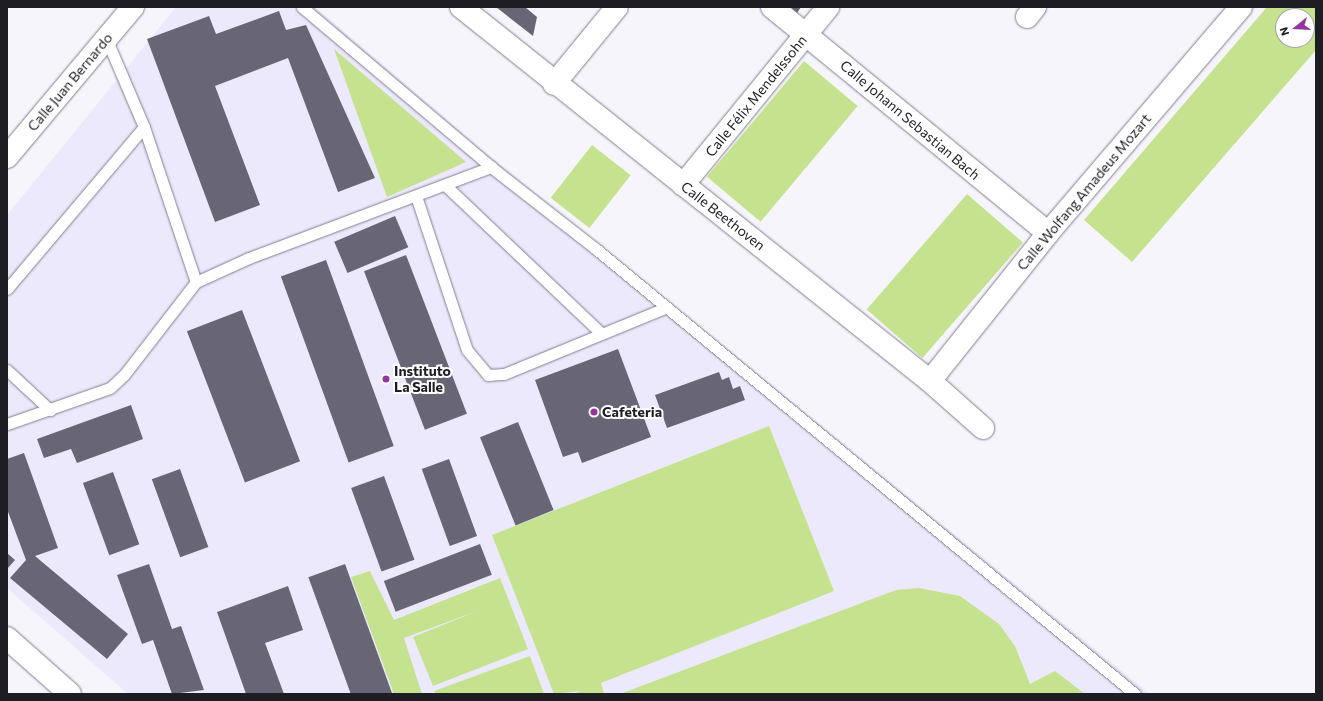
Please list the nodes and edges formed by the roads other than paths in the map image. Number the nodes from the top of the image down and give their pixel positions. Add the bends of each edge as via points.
1 (133, 7) edge
2 (302, 7) edge
3 (461, 7) edge
4 (617, 7) edge
5 (772, 7) edge
6 (828, 7) edge
7 (1241, 7) edge
8 (806, 34) junction
9 (106, 38) junction
10 (554, 84) junction
11 (144, 127) junction
12 (10, 147) edge
13 (491, 167) junction
14 (445, 185) junction
15 (683, 185) junction
16 (416, 196) junction
17 (1048, 233) junction
18 (196, 282) junction
19 (7, 289) edge
20 (665, 308) junction
21 (602, 334) junction
22 (7, 370) edge
23 (930, 381) junction
24 (50, 410) junction
25 (7, 424) edge
26 (983, 428) dead end
27 (7, 638) edge
28 (70, 694) edge
29 (1135, 694) edge

1 - 9 street, Calle Juan Bernardo
2 - 13 lane
3 - 10 street, Calle Beethoven
4 - 10 street
5 - 8 street, Calle Johann Sebastian Bach
6 - 8 street, Calle Félix Mendelssohn
7 - 17 street, Calle Wolfang Amadeus Mozart
8 - 15 street, Calle Félix Mendelssohn
8 - 17 street, Calle Johann Sebastian Bach
9 - 11 lane
9 - 12 street, Calle Juan Bernardo
10 - 15 street, Calle Beethoven
11 - 18 lane
11 - 19 lane
13 - 14 lane
13 - 20 lane
14 - 16 lane
14 - 21 lane
15 - 23 street, Calle Beethoven
16 - 18 lane via 249,258
16 - 21 lane via 466,350 482,371 494,376 504,374
17 - 23 street, Calle Wolfang Amadeus Mozart
18 - 24 lane via 124,375 110,388
20 - 21 lane
20 - 29 lane
22 - 24 lane
23 - 26 street, Calle Beethoven
24 - 25 lane
27 - 28 street

